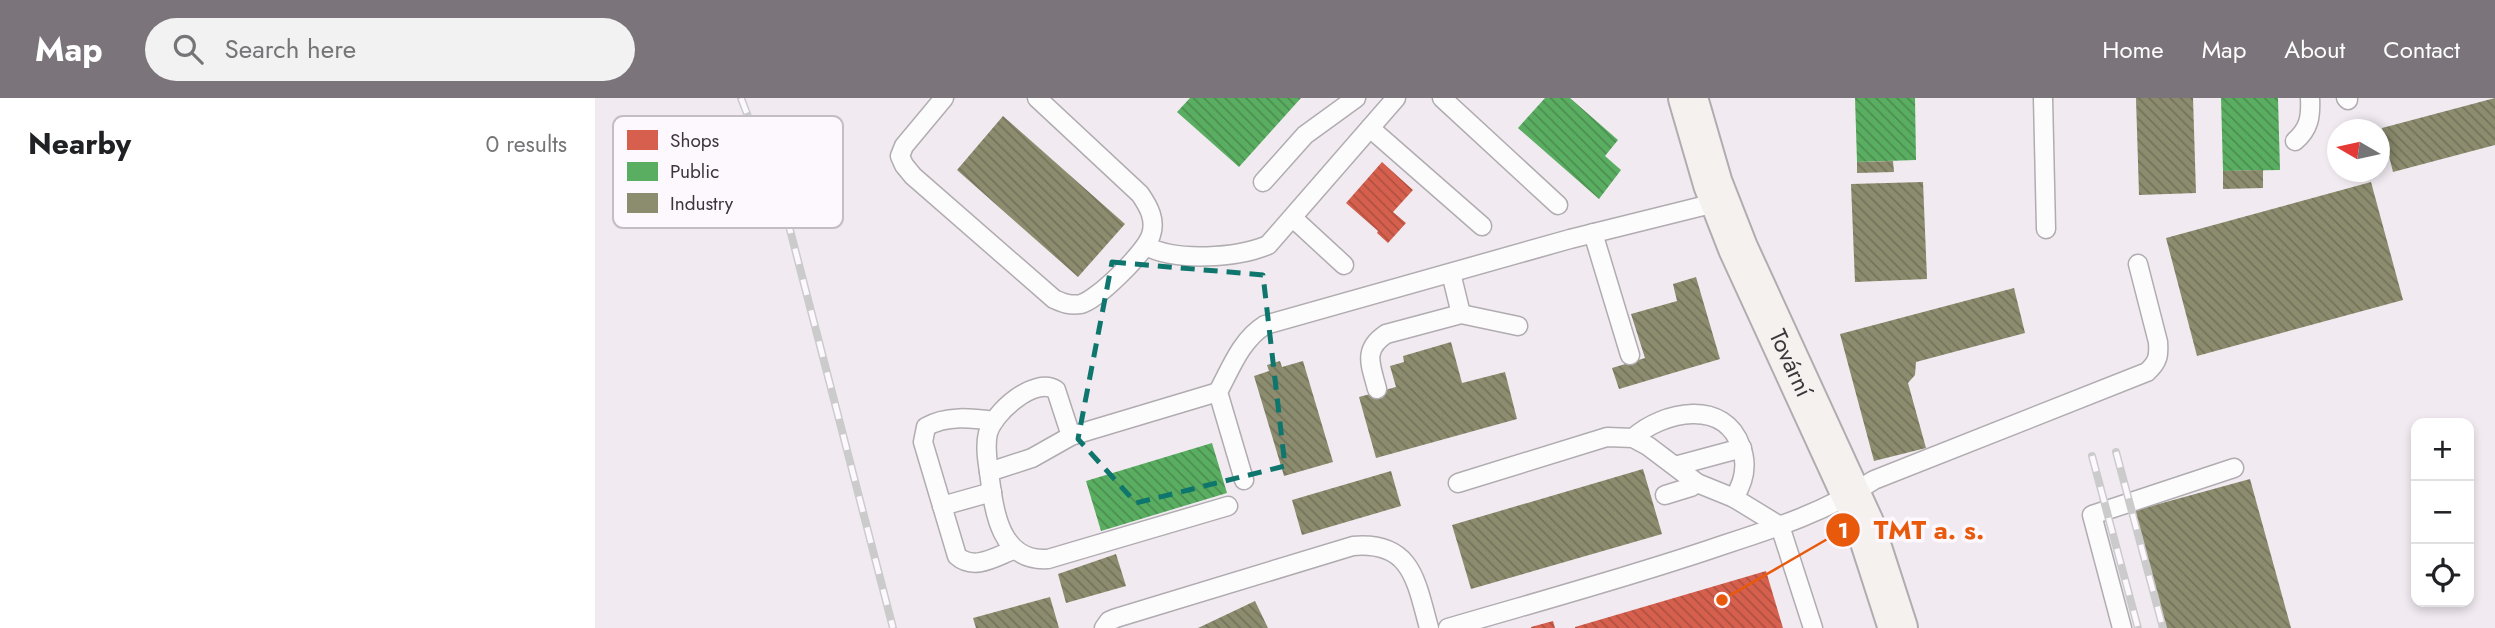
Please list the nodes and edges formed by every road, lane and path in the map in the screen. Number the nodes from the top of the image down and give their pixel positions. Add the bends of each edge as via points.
1 (944, 98) edge
2 (1037, 98) edge
3 (1356, 98) edge
4 (1396, 98) edge
5 (1442, 98) edge
6 (1688, 98) edge
7 (2043, 98) edge
8 (2311, 98) edge
9 (1370, 128) junction
10 (2295, 141) dead end
11 (1263, 182) dead end
12 (1719, 202) junction
13 (1558, 205) dead end
14 (1293, 218) junction
15 (1482, 226) dead end
16 (2046, 229) dead end
17 (1593, 233) junction
18 (1146, 246) junction
19 (2138, 264) dead end
20 (1344, 265) dead end
21 (1451, 273) junction
22 (1461, 314) junction
23 (1518, 326) dead end
24 (1630, 355) dead end
25 (1377, 389) dead end
26 (1218, 392) junction
27 (994, 421) junction
28 (1071, 436) junction
29 (1633, 438) junction
30 (1742, 449) junction
31 (1675, 466) junction
32 (2234, 468) dead end
33 (989, 472) junction
34 (1244, 480) dead end
35 (1458, 483) dead end
36 (1697, 483) junction
37 (992, 492) junction
38 (1665, 495) dead end
39 (1852, 495) junction
40 (1734, 498) junction
41 (942, 506) junction
42 (1228, 506) dead end
43 (1780, 526) junction
44 (1013, 550) junction
45 (1104, 628) edge
46 (1429, 628) edge
47 (1448, 628) edge
48 (1813, 628) edge
49 (1898, 628) edge
50 (2122, 628) edge

1 - 18 lane via 904,146 900,156 904,165 1054,299 1074,305 1094,298
2 - 18 lane via 1140,194 1153,222
3 - 11 lane via 1305,135
4 - 9 lane
5 - 13 lane
6 - 12 street, Tovární
7 - 16 lane
8 - 10 lane via 2308,125
9 - 14 lane
9 - 15 lane
12 - 17 lane
12 - 39 street, Tovární
14 - 18 lane via 1268,245 1235,254 1179,256
14 - 20 lane
17 - 21 lane
17 - 24 lane
19 - 39 lane via 2158,342 2159,355 2147,372 1874,480
21 - 22 lane
21 - 26 lane via 1265,325 1247,341
22 - 23 lane
22 - 25 lane via 1379,339 1370,361
26 - 28 lane
26 - 34 lane
27 - 28 lane via 1023,395 1050,386 1060,397
27 - 33 lane via 987,441
27 - 41 lane via 953,419 926,427 923,442
28 - 33 lane via 1032,458
29 - 30 lane via 1654,422 1702,414 1727,423
29 - 31 lane
29 - 35 lane via 1607,437
30 - 31 lane
30 - 40 lane via 1744,475
31 - 36 lane
32 - 50 lane via 2092,515
33 - 37 lane
36 - 38 lane
36 - 40 lane
37 - 41 lane
37 - 44 lane
39 - 43 lane
39 - 49 street, Tovární
40 - 43 lane
41 - 44 lane via 957,556 965,562 978,563
42 - 44 lane via 1048,559 1029,558
43 - 47 lane
43 - 48 lane
45 - 46 lane via 1116,618 1369,544 1396,553 1407,565

